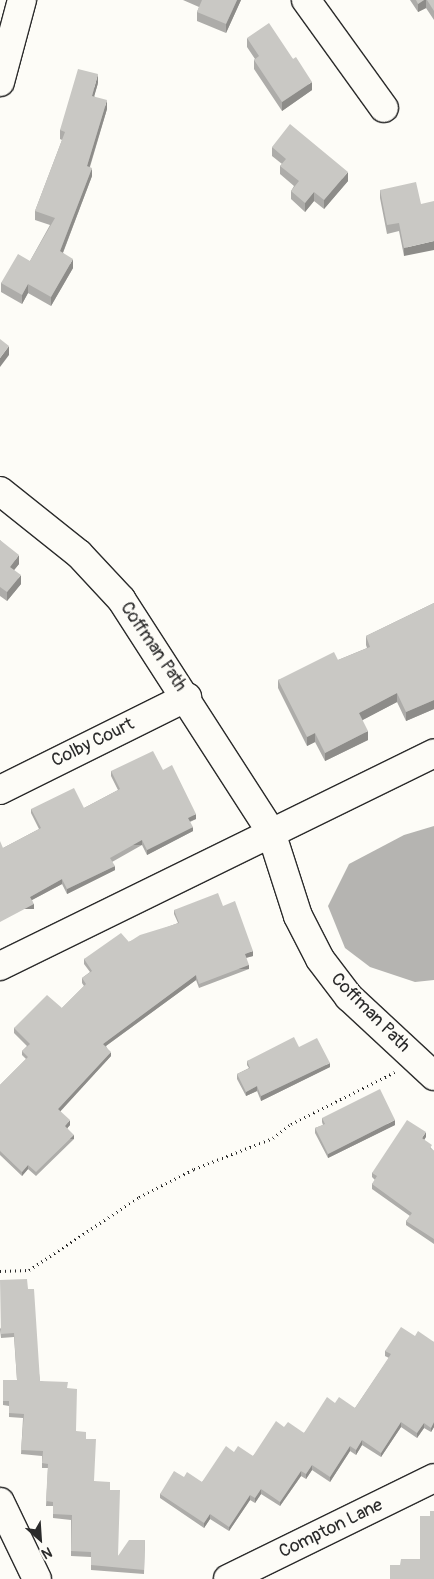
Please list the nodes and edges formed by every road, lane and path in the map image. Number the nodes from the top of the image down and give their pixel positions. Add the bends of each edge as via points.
1 (22, 0) edge
2 (306, 0) edge
3 (0, 82) edge
4 (384, 108) dead end
5 (0, 491) edge
6 (186, 697) junction
7 (434, 753) edge
8 (0, 790) edge
9 (271, 832) junction
10 (0, 966) edge
11 (426, 1068) edge
12 (0, 1271) edge
13 (434, 1478) edge
14 (0, 1502) edge
15 (37, 1579) edge
16 (228, 1579) edge

1 - 3 street
2 - 4 street
5 - 6 street, Coffman Path via 102,575
6 - 8 street, Colby Court
6 - 9 street, Coffman Path
7 - 9 street
9 - 10 street
9 - 11 street, Coffman Path via 298,916 320,959 349,997
11 - 12 path via 292,1124 257,1145 194,1169 139,1197 29,1270
13 - 16 street, Compton Lane
14 - 15 street

